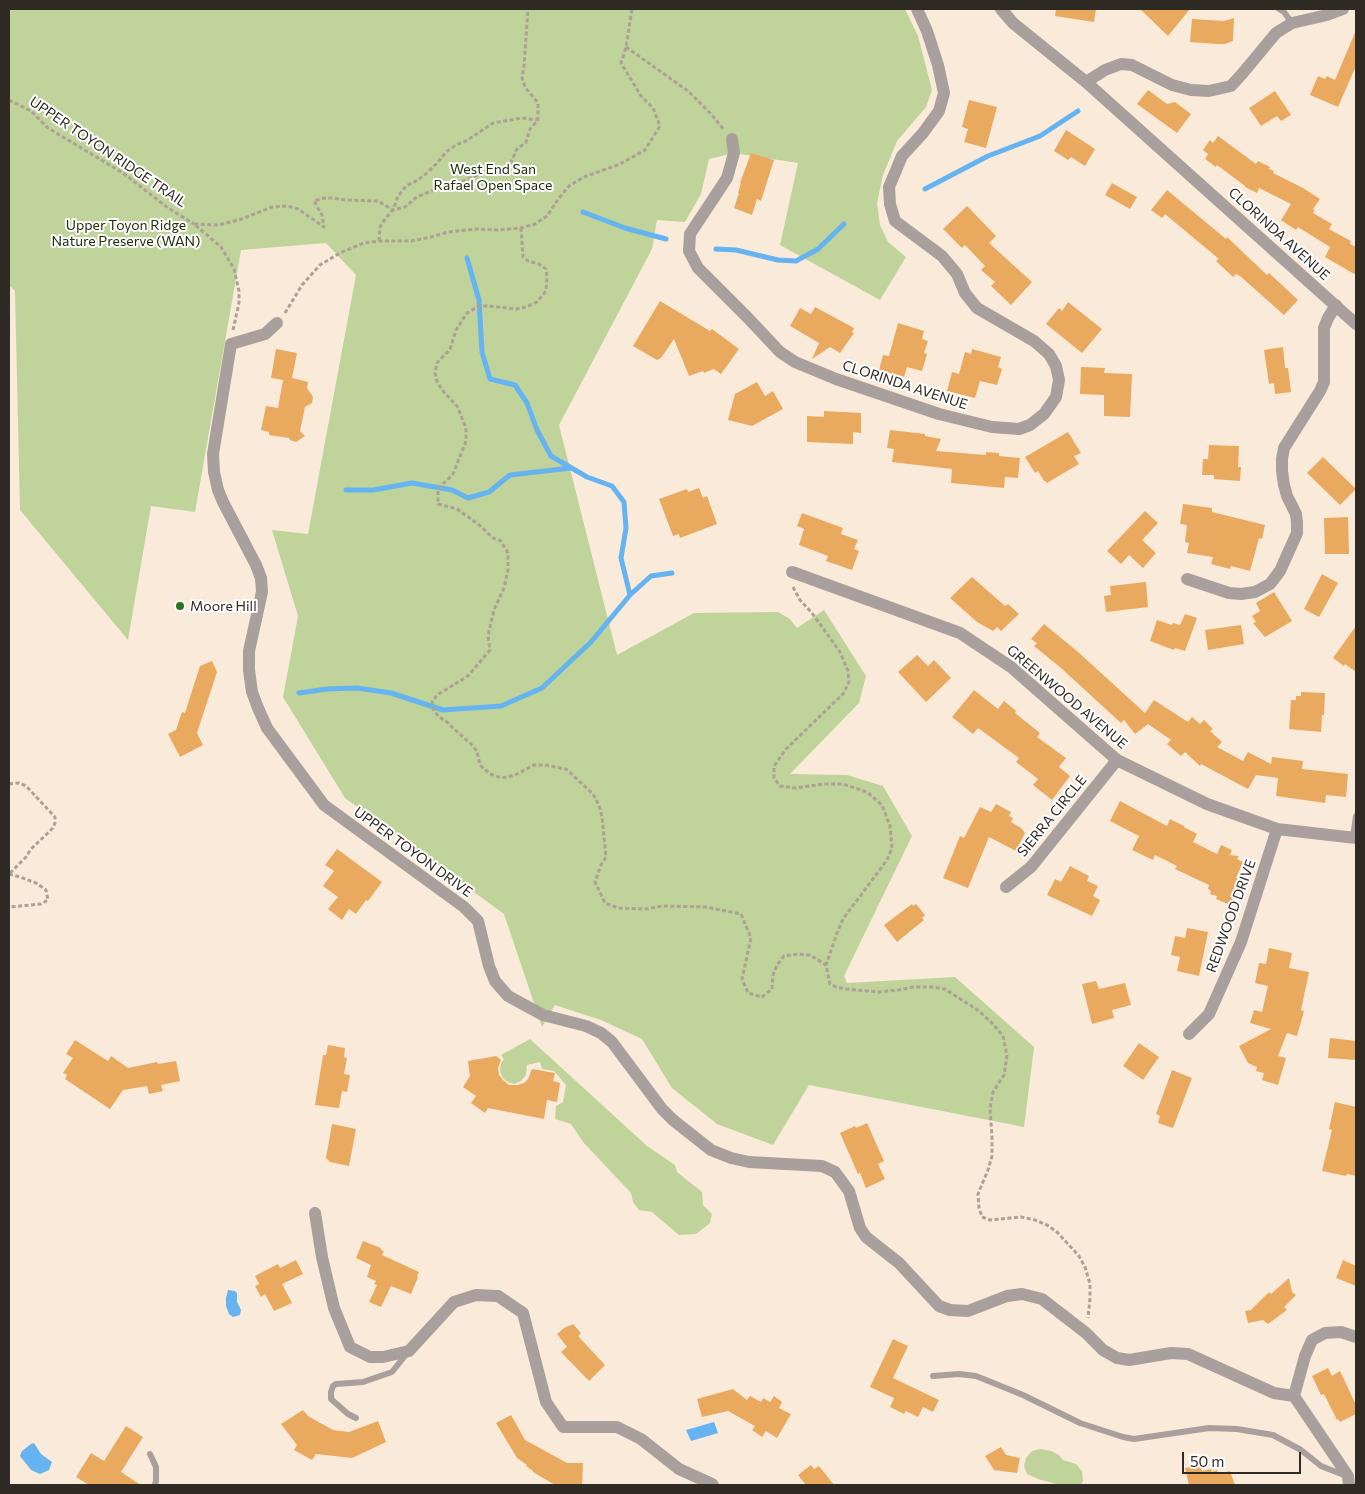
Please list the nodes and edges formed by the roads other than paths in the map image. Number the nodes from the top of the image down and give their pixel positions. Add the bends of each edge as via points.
1 (917, 9) edge
2 (1001, 9) edge
3 (1279, 9) edge
4 (1343, 9) edge
5 (1292, 23) junction
6 (1086, 82) junction
7 (732, 139) road end
8 (1336, 305) junction
9 (277, 324) road end
10 (1356, 324) edge
11 (792, 572) road end
12 (1188, 579) dead end
13 (1117, 760) junction
14 (1356, 816) edge
15 (1277, 829) junction
16 (1355, 838) edge
17 (1006, 887) dead end
18 (1189, 1034) dead end
19 (315, 1213) dead end
20 (1356, 1337) edge
21 (409, 1351) junction
22 (933, 1376) dead end
23 (1294, 1396) junction
24 (356, 1418) dead end
25 (150, 1454) dead end
26 (1351, 1480) edge
27 (154, 1485) edge
28 (713, 1485) edge

1 - 7 street, CLORINDA AVENUE via 938,65 944,93 939,111 902,156 889,187 890,204 895,221 942,256 977,308 1050,354 1059,380 1056,397 1044,414 1030,425 1019,429 992,427 939,414 836,380 780,352 698,268 689,251 690,234 727,178 734,153
2 - 6 street, CLORINDA AVENUE via 1013,23
3 - 5 lane
4 - 5 street
5 - 6 street via 1276,33 1231,86 1209,91 1191,90 1172,85 1132,65 1120,64
6 - 8 street, CLORINDA AVENUE
8 - 10 street, CLORINDA AVENUE
8 - 12 street via 1324,328 1324,382 1284,448 1284,486 1296,514 1297,532 1280,571 1270,584 1255,592 1241,594
9 - 23 street, UPPER TOYON DRIVE via 266,334 231,344 212,454 218,490 261,578 262,592 249,651 252,692 267,728 324,805 464,907 478,921 492,974 508,996 543,1015 601,1033 612,1042 662,1109 711,1150 749,1162 822,1166 835,1172 849,1191 860,1228 866,1236 899,1264 939,1306 968,1311 1007,1296 1022,1294 1042,1299 1117,1358 1129,1360 1172,1353 1188,1354 1274,1393
11 - 13 street, GREENWOOD AVENUE via 960,633 1011,668
13 - 15 street, GREENWOOD AVENUE via 1207,804
13 - 17 street, SIERRA CIRCLE via 1031,867
14 - 16 lane
15 - 16 street, GREENWOOD AVENUE
15 - 18 street, REDWOOD DRIVE via 1241,942 1209,1014
19 - 21 street via 334,1308 350,1347 370,1357 383,1358
20 - 23 street via 1341,1332 1325,1333 1312,1340
21 - 24 lane via 392,1372 363,1382 333,1386 331,1399
21 - 28 street via 454,1302 476,1295 498,1296 523,1313 546,1402 563,1427 617,1427 641,1439 679,1469
22 - 26 lane via 976,1376 1080,1423 1134,1439 1209,1428 1273,1435 1301,1450 1321,1466
23 - 26 street
25 - 27 lane via 156,1467

